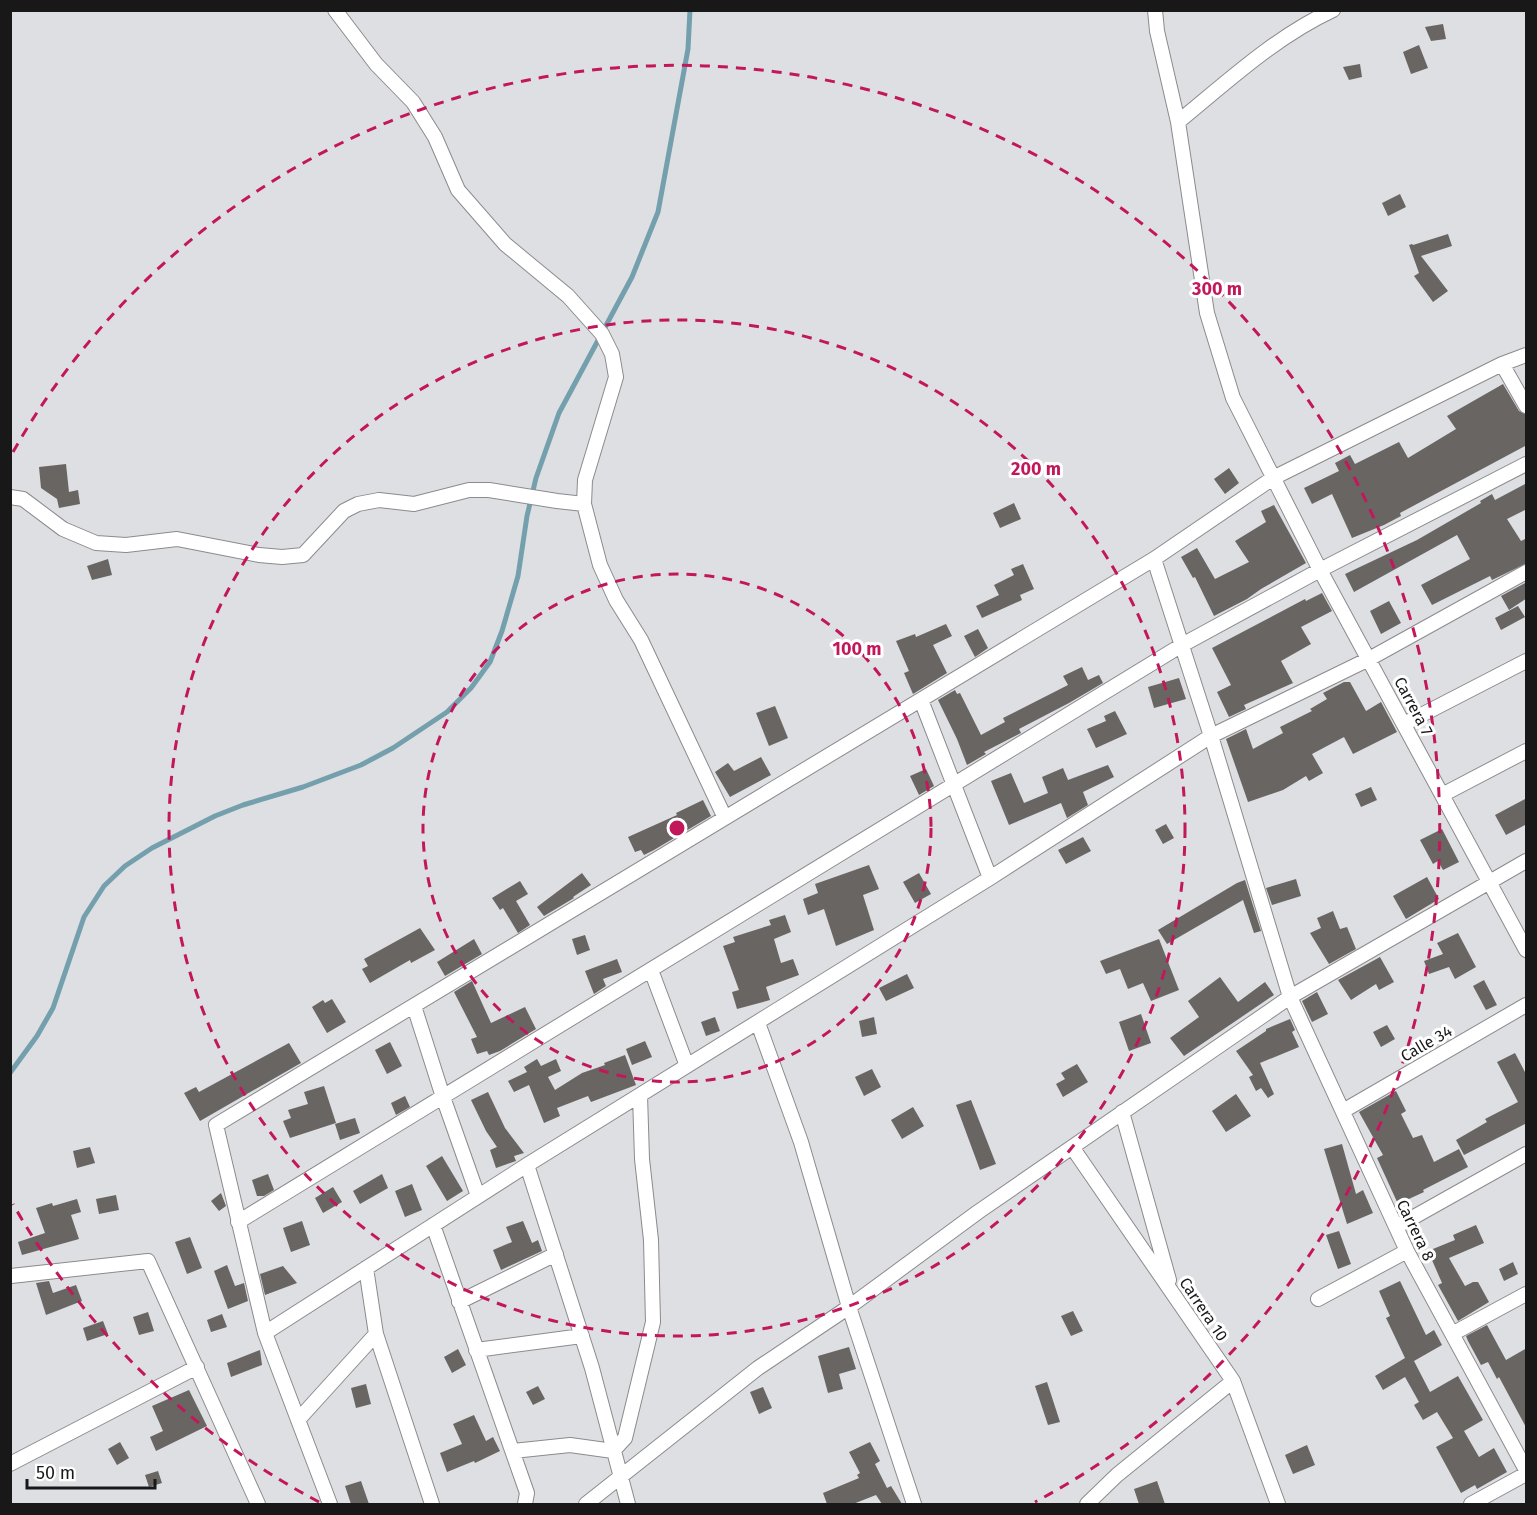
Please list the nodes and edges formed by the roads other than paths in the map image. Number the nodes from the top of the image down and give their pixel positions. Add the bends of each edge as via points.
1 (335, 10) edge
2 (1155, 10) edge
3 (1333, 10) edge
4 (1178, 122) junction
5 (1527, 355) edge
6 (1502, 364) junction
7 (1527, 406) edge
8 (1527, 464) edge
9 (1273, 478) junction
10 (10, 497) edge
11 (584, 504) junction
12 (1154, 559) junction
13 (1320, 570) junction
14 (1527, 572) edge
15 (1182, 645) junction
16 (1370, 659) junction
17 (1527, 661) edge
18 (921, 700) junction
19 (1404, 724) junction
20 (1211, 736) junction
21 (1527, 751) edge
22 (953, 785) junction
23 (1443, 795) junction
24 (725, 818) junction
25 (1527, 861) edge
26 (990, 878) junction
27 (1489, 881) junction
28 (1527, 950) edge
29 (651, 970) junction
30 (1290, 997) junction
31 (1527, 1005) edge
32 (414, 1006) junction
33 (758, 1023) junction
34 (687, 1066) junction
35 (640, 1095) junction
36 (443, 1097) junction
37 (1343, 1111) junction
38 (1122, 1112) junction
39 (1072, 1147) junction
40 (1527, 1154) edge
41 (527, 1165) junction
42 (478, 1196) junction
43 (238, 1222) junction
44 (433, 1225) junction
45 (1396, 1227) junction
46 (1407, 1251) junction
47 (555, 1254) junction
48 (366, 1268) junction
49 (11, 1276) edge
50 (1172, 1290) junction
51 (1527, 1294) edge
52 (1318, 1299) dead end
53 (459, 1302) junction
54 (849, 1307) junction
55 (265, 1333) junction
56 (376, 1334) junction
57 (1452, 1334) junction
58 (582, 1336) junction
59 (476, 1350) junction
60 (197, 1367) junction
61 (1233, 1382) junction
62 (298, 1420) junction
63 (513, 1451) junction
64 (613, 1451) junction
65 (10, 1464) edge
66 (1527, 1472) edge
67 (620, 1479) junction
68 (258, 1504) edge
69 (330, 1504) edge
70 (432, 1504) edge
71 (525, 1504) edge
72 (586, 1504) edge
73 (628, 1504) edge
74 (914, 1504) edge
75 (1087, 1504) edge
76 (1278, 1504) edge
77 (1471, 1504) edge

1 - 11 street via 376,64 413,102 435,137 458,190 505,244 568,296 602,334 612,354 616,377 585,480
2 - 4 street, Carrera 7
3 - 4 street via 1263,52
4 - 9 street, Carrera 7 via 1207,313 1233,398
5 - 6 street
6 - 7 street
6 - 9 street
8 - 13 street
9 - 12 street
9 - 13 street, Carrera 7
10 - 11 street via 23,499 63,529 96,543 126,545 177,539 282,557 303,555 344,511 379,500 414,504 489,489
11 - 24 street via 600,565 641,640
12 - 15 street, Carrera 8
12 - 18 street
13 - 15 street
13 - 16 street, Carrera 7
14 - 16 street
15 - 20 street, Carrera 8
15 - 22 street
16 - 19 street, Carrera 7
16 - 20 street
17 - 19 street
18 - 22 street
18 - 24 street
19 - 23 street, Carrera 7
20 - 26 street
20 - 30 street, Carrera 8
21 - 23 street
22 - 26 street
22 - 29 street
23 - 27 street, Carrera 7
24 - 32 street
25 - 27 street
26 - 33 street
27 - 28 street, Carrera 7
27 - 30 street
29 - 34 street
29 - 36 street
30 - 37 street, Carrera 8
30 - 38 street
31 - 37 street, Calle 34
32 - 36 street
32 - 43 street via 216,1125
33 - 34 street
33 - 54 street via 801,1142
34 - 35 street
35 - 41 street
35 - 64 street via 653,1322 625,1438
36 - 42 street
36 - 43 street
37 - 45 street, Carrera 8
38 - 39 street
38 - 50 street
39 - 50 street, Carrera 10
39 - 54 street
40 - 45 street
41 - 42 street
41 - 47 street
42 - 44 street
43 - 55 street
44 - 48 street
44 - 53 street
45 - 46 street, Carrera 8
46 - 52 street
46 - 57 street, Carrera 8
47 - 53 street
47 - 58 street
48 - 55 street
48 - 56 street
49 - 60 street via 148,1261
50 - 61 street, Carrera 10
51 - 57 street
53 - 59 street
54 - 67 street via 758,1368
54 - 74 street
55 - 62 street
56 - 62 street
56 - 70 street
57 - 66 street, Carrera 8
58 - 59 street
58 - 64 street
59 - 63 street
60 - 65 street
60 - 68 street
61 - 75 street via 1117,1475
61 - 76 street, Carrera 10
62 - 69 street
63 - 64 street via 570,1445
63 - 71 street via 527,1493
64 - 67 street
66 - 77 street
67 - 72 street
67 - 73 street

